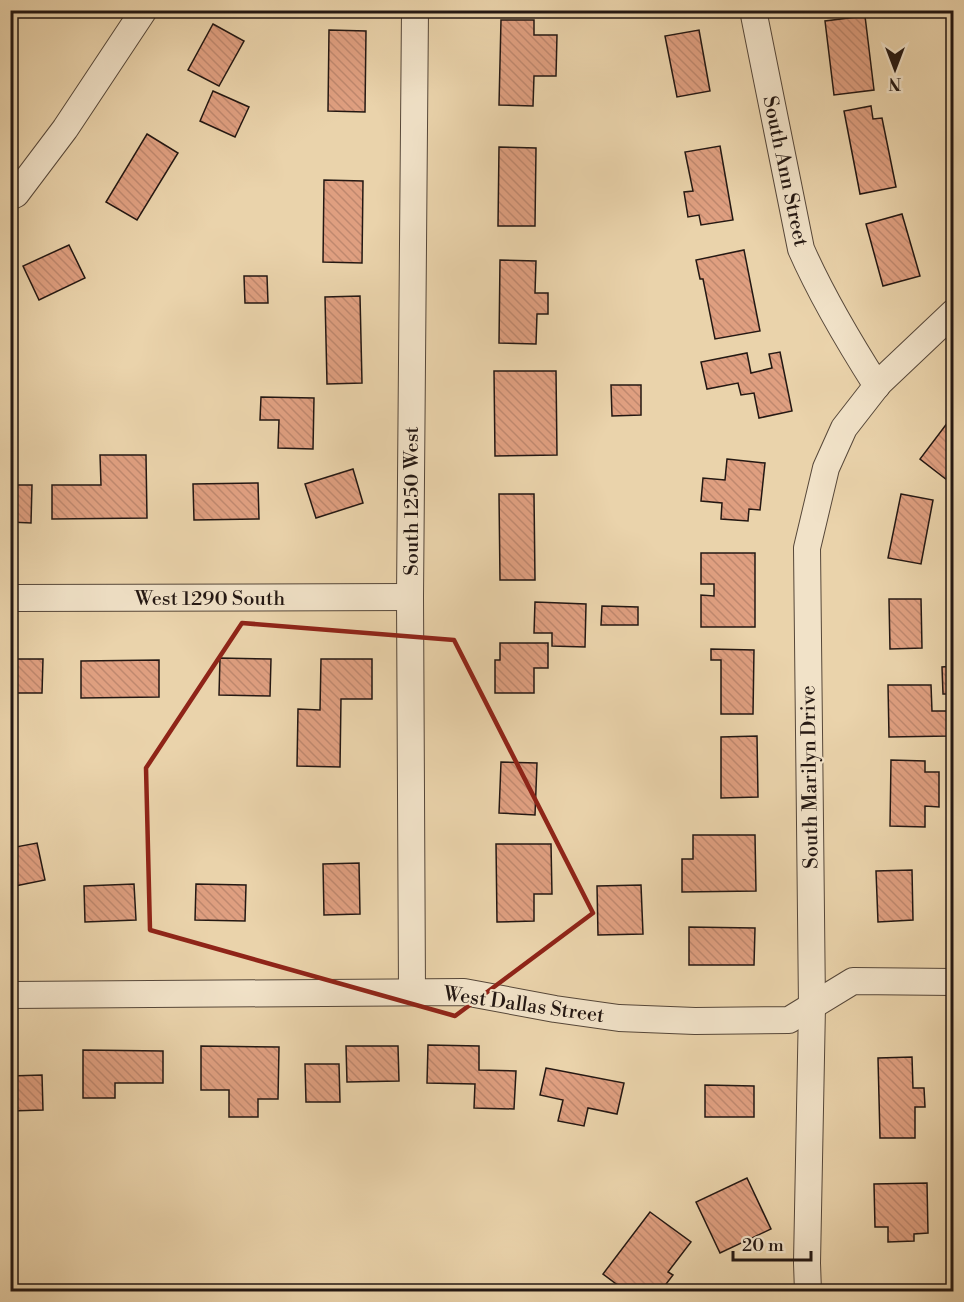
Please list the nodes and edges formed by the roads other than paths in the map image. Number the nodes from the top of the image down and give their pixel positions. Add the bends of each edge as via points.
1 (144, 10) edge
2 (415, 10) edge
3 (753, 10) edge
4 (10, 197) edge
5 (954, 312) edge
6 (877, 386) junction
7 (410, 597) junction
8 (10, 598) edge
9 (954, 982) edge
10 (412, 991) junction
11 (10, 995) edge
12 (812, 1006) junction
13 (808, 1292) edge

1 - 4 street via 65,129
2 - 7 street, South 1250 West
3 - 6 street, South Ann Street via 801,249 839,325
5 - 6 street, South Marilyn Drive
6 - 12 street, South Marilyn Drive via 844,428 826,468 807,548
7 - 8 street, West 1290 South
7 - 10 street, South 1250 West
9 - 12 street, West Dallas Street via 853,981
10 - 11 street, West Dallas Street
10 - 12 street, West Dallas Street via 464,992 609,1016 684,1020 789,1020
12 - 13 street, South Marilyn Drive

